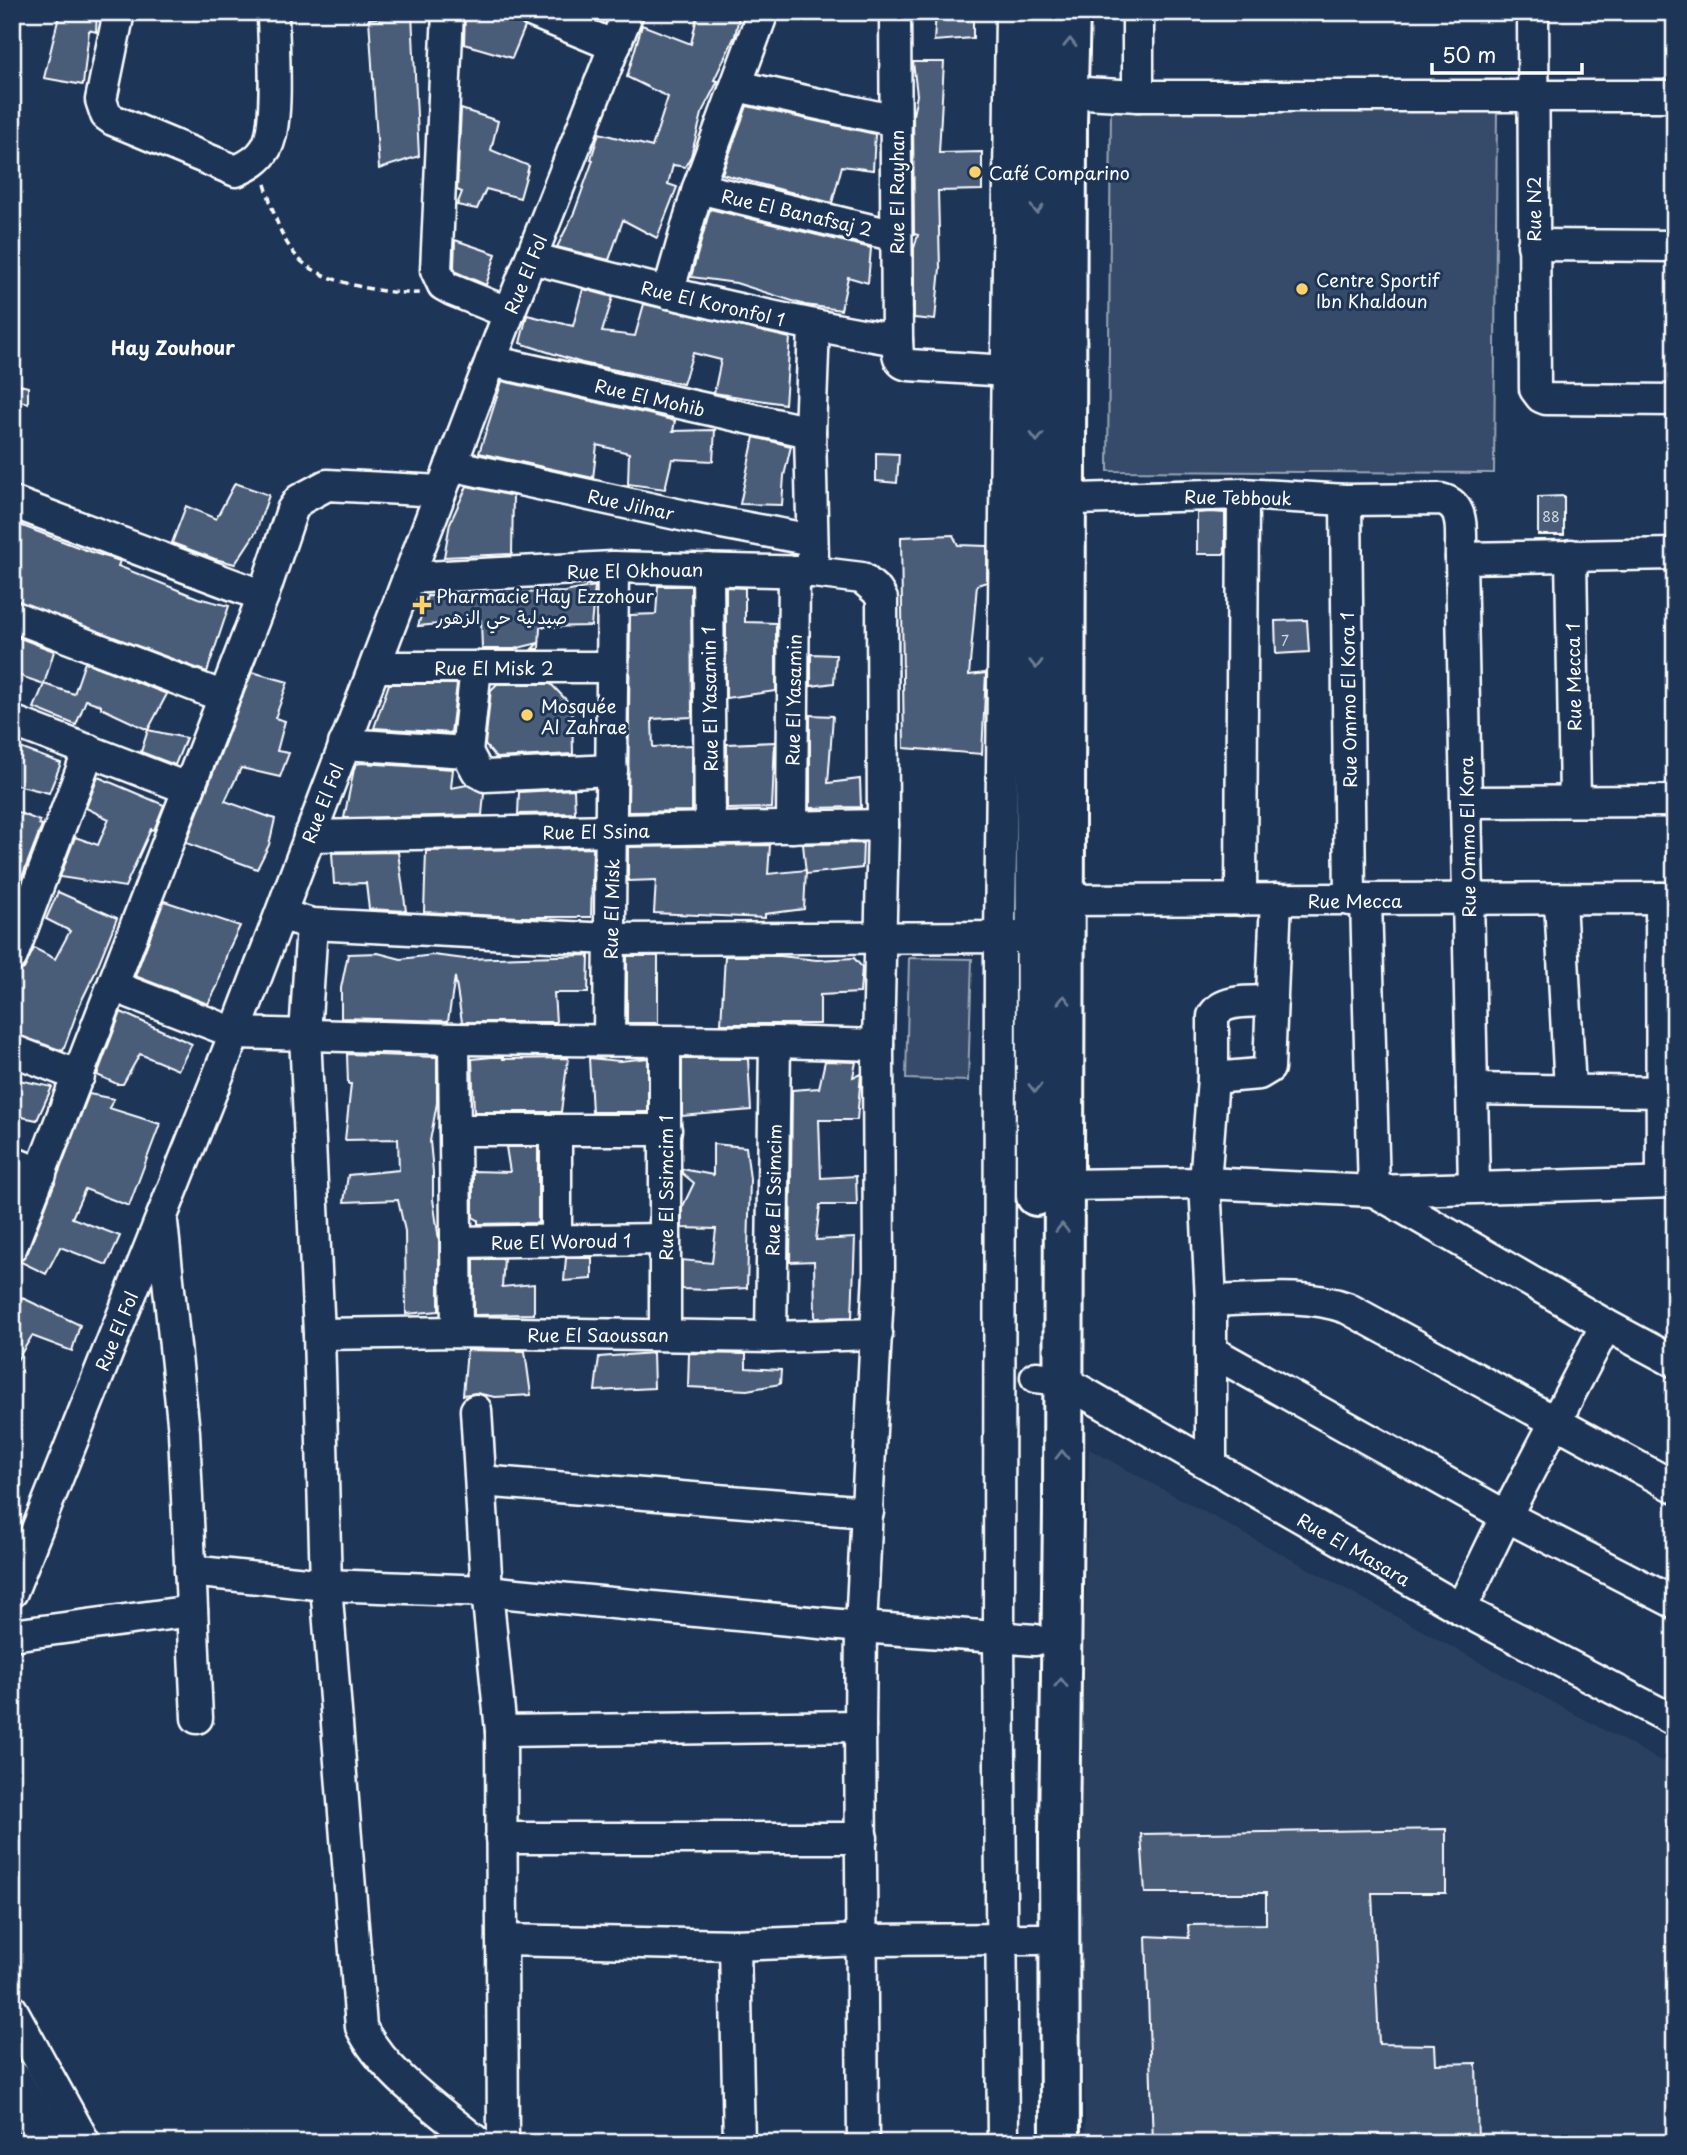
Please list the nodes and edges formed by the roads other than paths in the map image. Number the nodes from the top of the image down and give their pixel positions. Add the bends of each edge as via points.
1 (119, 12) edge
2 (272, 12) edge
3 (448, 12) edge
4 (533, 12) edge
5 (628, 12) edge
6 (764, 12) edge
7 (895, 12) edge
8 (1011, 12) edge
9 (1037, 12) edge
10 (1070, 12) edge
11 (1138, 12) edge
12 (1534, 12) edge
13 (615, 46) junction
14 (737, 86) junction
15 (1053, 91) junction
16 (1138, 96) junction
17 (1533, 96) junction
18 (1675, 96) edge
19 (897, 121) junction
20 (698, 188) junction
21 (896, 236) junction
22 (1533, 245) junction
23 (1675, 246) edge
24 (531, 258) junction
25 (668, 293) junction
26 (509, 313) junction
27 (814, 327) junction
28 (903, 353) junction
29 (491, 361) junction
30 (1038, 373) junction
31 (1675, 400) edge
32 (810, 432) junction
33 (446, 478) junction
34 (1244, 494) junction
35 (1441, 499) joint
36 (1051, 500) junction
37 (1346, 500) junction
38 (12, 502) edge
39 (812, 540) junction
40 (1675, 554) edge
41 (1571, 555) junction
42 (1021, 557) junction
43 (1461, 558) junction
44 (613, 568) junction
45 (708, 569) junction
46 (804, 572) junction
47 (408, 578) junction
48 (263, 596) junction
49 (12, 616) edge
50 (375, 667) junction
51 (475, 667) junction
52 (613, 667) junction
53 (224, 697) junction
54 (12, 721) edge
55 (344, 744) junction
56 (89, 750) junction
57 (467, 752) junction
58 (612, 770) junction
59 (189, 789) junction
60 (1575, 800) junction
61 (1675, 801) edge
62 (1466, 802) junction
63 (883, 825) junction
64 (792, 827) junction
65 (710, 829) junction
66 (611, 832) junction
67 (309, 836) junction
68 (1668, 898) edge
69 (1276, 899) junction
70 (1241, 900) junction
71 (1358, 900) junction
72 (1468, 900) junction
73 (1560, 900) junction
74 (279, 915) junction
75 (1040, 921) junction
76 (312, 923) junction
77 (881, 936) junction
78 (610, 939) junction
79 (12, 956) edge
80 (113, 986) junction
81 (1272, 1001) junction
82 (235, 1033) junction
83 (305, 1035) junction
84 (454, 1039) junction
85 (609, 1040) junction
86 (665, 1042) junction
87 (775, 1042) junction
88 (878, 1045) junction
89 (12, 1050) edge
90 (79, 1076) junction
91 (1213, 1078) junction
92 (1472, 1089) junction
93 (1570, 1090) junction
94 (1663, 1092) junction
95 (455, 1130) junction
96 (666, 1130) junction
97 (556, 1132) junction
98 (12, 1162) edge
99 (41, 1174) junction
100 (1668, 1182) edge
101 (1205, 1183) junction
102 (1062, 1185) junction
103 (1474, 1186) junction
104 (1374, 1191) junction
105 (162, 1214) junction
106 (665, 1239) junction
107 (556, 1241) junction
108 (456, 1242) junction
109 (12, 1246) edge
110 (1211, 1301) junction
111 (1606, 1325) junction
112 (457, 1332) junction
113 (319, 1334) junction
114 (665, 1334) junction
115 (877, 1334) junction
116 (771, 1337) junction
117 (1211, 1351) junction
118 (1675, 1362) edge
119 (1049, 1379) junction
120 (476, 1410) dead end
121 (1555, 1422) junction
122 (1211, 1465) junction
123 (481, 1481) junction
124 (1675, 1486) edge
125 (868, 1512) junction
126 (1506, 1516) junction
127 (18, 1560) edge
128 (190, 1571) junction
129 (326, 1585) junction
130 (487, 1591) junction
131 (12, 1592) edge
132 (1675, 1603) edge
133 (1461, 1609) junction
134 (192, 1611) junction
135 (862, 1627) junction
136 (12, 1635) edge
137 (1017, 1640) junction
138 (197, 1718) dead end
139 (1675, 1721) edge
140 (860, 1727) junction
141 (501, 1731) junction
142 (502, 1838) junction
143 (862, 1838) junction
144 (1019, 1939) junction
145 (502, 1940) junction
146 (863, 1940) junction
147 (735, 1945) junction
148 (12, 2010) edge
149 (12, 2080) edge
150 (47, 2143) edge
151 (85, 2143) edge
152 (478, 2143) edge
153 (503, 2143) edge
154 (739, 2143) edge
155 (863, 2143) edge
156 (1003, 2143) edge
157 (1035, 2143) edge
158 (1060, 2143) edge

1 - 2 street via 101,100 106,115 236,171 267,148 274,128
3 - 26 street via 436,270 443,285
4 - 13 street
5 - 13 street, Rue El Fol
6 - 14 street
7 - 19 street, Rue El Rayhan
8 - 30 street
9 - 15 main road
15 -> 10 main road
11 - 16 street
12 - 17 street, Rue N2
13 - 24 street, Rue El Fol
14 - 19 street
14 - 20 street
15 - 16 street
15 - 30 main road via 1067,122
16 - 17 street
17 - 18 street
17 - 22 street, Rue N2
19 - 21 street, Rue El Rayhan
20 - 21 street, Rue El Banafsaj 2
20 - 25 street
21 - 28 street, Rue El Rayhan
22 - 23 street
22 - 31 street, Rue N2 via 1535,389 1541,397
24 - 25 street, Rue El Koronfol 1
24 - 26 street, Rue El Fol
25 - 27 street, Rue El Koronfol 1
26 - 29 street, Rue El Fol
27 - 28 street, Rue El Koronfol 1
27 - 32 street, Rue El Yasamin
28 - 30 street, Rue El Koronfol 1
29 - 32 street, Rue El Mohib
29 - 33 street, Rue El Fol
30 - 36 main road
30 - 42 street
32 - 39 street, Rue El Yasamin
33 - 39 street, Rue Jilnar
33 - 47 street, Rue El Fol
33 - 48 street, Rue Jilnar via 327,485 299,500
34 - 36 street, Rue Tebbouk
34 - 37 street, Rue Tebbouk
34 - 70 street
35 - 37 street, Rue Tebbouk
35 - 43 street, Rue Ommo El Kora via 1455,506 1460,517
36 - 42 main road
36 - 75 main road
37 - 71 street, Rue Ommo El Kora 1
38 - 48 street
39 - 46 street, Rue El Yasamin
40 - 41 street
41 - 43 street
41 - 60 street, Rue Mecca 1
42 -> 75 main road
42 - 75 street
43 - 62 street, Rue Ommo El Kora
44 - 45 street, Rue El Okhouan
44 - 47 street, Rue El Okhouan
44 - 52 street, Rue El Misk
45 - 46 street, Rue El Okhouan
45 - 65 street, Rue El Yasamin 1
46 - 63 street, Rue El Okhouan via 862,578 882,599
46 - 64 street, Rue El Yasamin
47 - 50 street, Rue El Fol
48 - 53 street, Rue Jilnar
49 - 53 street
50 - 51 street, Rue El Misk 2
50 - 55 street, Rue El Fol
51 - 52 street, Rue El Misk 2
51 - 57 street
52 - 58 street, Rue El Misk
53 - 59 street, Rue Jilnar
54 - 56 street
55 - 57 street
55 - 67 street, Rue El Fol
56 - 59 street
56 - 79 street
57 - 58 street via 485,776
58 - 66 street, Rue El Misk
59 - 80 street, Rue Jilnar
60 - 61 street
60 - 62 street
62 - 72 street, Rue Ommo El Kora
63 - 64 street, Rue El Ssina
63 - 77 street
64 - 65 street, Rue El Ssina
65 - 66 street, Rue El Ssina
66 - 67 street, Rue El Ssina
66 - 78 street, Rue El Misk
67 - 74 street, Rue El Fol
68 - 73 street, Rue Mecca
68 - 94 street
69 - 70 street, Rue Mecca
69 - 71 street, Rue Mecca
69 - 81 street
70 - 75 street, Rue Mecca
71 - 72 street, Rue Mecca
71 - 104 street, Rue Ommo El Kora 1
72 - 73 street, Rue Mecca
72 - 92 street, Rue Ommo El Kora
73 - 93 street
74 - 76 street, Rue Mecca
74 - 82 street, Rue El Fol
75 - 77 street, Rue Mecca
102 -> 75 main road
75 -> 119 main road
75 - 137 street
76 - 78 street, Rue Mecca
76 - 83 street
77 - 78 street, Rue Mecca
77 - 88 street
78 - 85 street, Rue El Misk
80 - 82 street
80 - 90 street, Rue Jilnar
81 - 91 street via 1266,1072
81 - 91 street via 1225,1004 1215,1011
82 - 83 street
82 - 105 street, Rue El Fol
83 - 84 street
83 - 113 street
84 - 85 street
84 - 95 street
85 - 86 street
86 - 87 street
86 - 96 street, Rue El Ssimcim 1
87 - 88 street
87 - 116 street, Rue El Ssimcim
88 - 115 street
89 - 90 street
90 - 99 street, Rue Jilnar
91 - 101 street
92 - 93 street
92 - 103 street, Rue Ommo El Kora
93 - 94 street
94 - 100 street
95 - 97 street
95 - 108 street
96 - 97 street
96 - 106 street, Rue El Ssimcim 1
97 - 107 street
98 - 99 street
99 - 109 street, Rue Jilnar
100 - 103 street
101 - 102 street
101 - 104 street
101 - 110 street
119 -> 102 main road
103 - 104 street
104 - 111 street
105 - 127 street, Rue El Fol
105 - 128 street via 184,1432
106 - 107 street, Rue El Woroud 1
106 - 114 street, Rue El Ssimcim 1
107 - 108 street, Rue El Woroud 1
108 - 112 street
110 - 117 street
110 - 121 street via 1310,1299 1347,1308
111 - 118 street
111 - 121 street
112 - 113 street, Rue El Saoussan
112 - 114 street, Rue El Saoussan
113 - 129 street
114 - 116 street, Rue El Saoussan
115 - 116 street, Rue El Saoussan
115 - 125 street
117 - 122 street
117 - 126 street
119 - 122 street, Rue El Masara
119 - 137 main road
158 -> 119 main road
120 - 123 street
121 - 124 street
121 - 126 street
122 - 133 street, Rue El Masara
123 - 125 street
123 - 130 street
125 - 135 street
126 - 132 street
126 - 133 street
127 - 131 street, Rue El Fol
128 - 129 street
128 - 134 street
129 - 130 street
129 - 152 street via 360,2027 385,2063
130 - 135 street
130 - 141 street
133 - 139 street, Rue El Masara
134 - 136 street
134 - 138 street
135 - 137 street
135 - 140 street
137 - 144 main road
140 - 141 street
140 - 143 street
141 - 142 street
142 - 143 street
142 - 145 street
143 - 146 street
144 - 146 street
144 - 156 street
144 - 157 main road
145 - 147 street
145 - 153 street
146 - 147 street
146 - 155 street
147 - 154 street
148 - 151 street
149 - 150 main road

